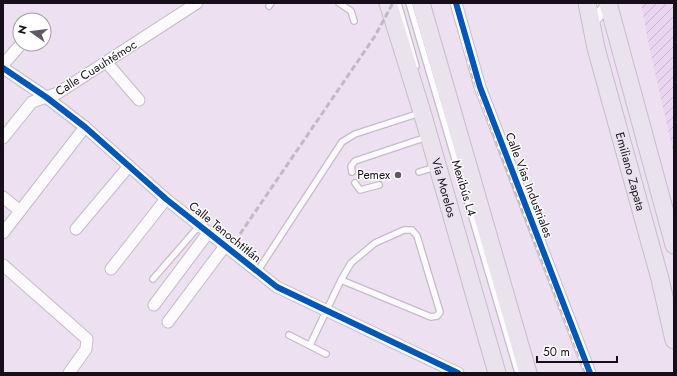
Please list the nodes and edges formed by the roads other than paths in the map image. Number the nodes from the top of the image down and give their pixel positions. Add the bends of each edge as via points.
1 (197, 3) edge
2 (339, 3) edge
3 (388, 3) edge
4 (398, 3) edge
5 (409, 3) edge
6 (421, 3) edge
7 (456, 3) edge
8 (587, 3) edge
9 (609, 3) edge
10 (354, 21) dead end
11 (591, 24) junction
12 (14, 52) edge
13 (107, 63) junction
14 (3, 65) edge
15 (3, 68) edge
16 (418, 70) dead end
17 (46, 97) junction
18 (139, 100) dead end
19 (426, 114) junction
20 (85, 127) junction
21 (429, 136) junction
22 (3, 138) edge
23 (129, 166) junction
24 (438, 166) junction
25 (352, 172) dead end
26 (419, 172) dead end
27 (355, 183) dead end
28 (379, 185) dead end
29 (3, 196) edge
30 (166, 199) junction
31 (20, 211) junction
32 (199, 226) junction
33 (76, 229) dead end
34 (3, 233) edge
35 (208, 233) junction
36 (674, 245) edge
37 (225, 246) junction
38 (3, 265) edge
39 (111, 269) dead end
40 (257, 272) junction
41 (153, 279) dead end
42 (341, 280) junction
43 (154, 305) dead end
44 (326, 311) junction
45 (168, 322) dead end
46 (290, 334) dead end
47 (674, 340) edge
48 (310, 345) junction
49 (326, 354) dead end
50 (69, 373) edge
51 (458, 373) edge
52 (497, 373) edge
53 (504, 373) edge
54 (518, 373) edge
55 (528, 373) edge
56 (590, 373) edge

1 - 13 street, Calle Cuauhtémoc
2 - 10 lane via 351,11
3 - 19 main road, Vía Morelos
4 - 16 lane
5 - 54 lane, Mexibús L4
6 - 55 main road
7 - 56 street, Calle Vías Industriales via 480,87
8 - 11 main road, Emiliano Zapata
9 - 11 street
9 - 36 main road, Emiliano Zapata
11 - 47 main road, Emiliano Zapata
12 - 14 street
13 - 17 street, Calle Cuauhtémoc via 58,93
13 - 18 street
15 - 17 street, Calle Tenochtitlán
17 - 20 street, Calle Tenochtitlán
17 - 22 street, Calle Cuauhtémoc via 32,102
19 - 21 main road, Vía Morelos
19 - 40 lane via 355,134 342,142
19 - 53 lane, Mexibús L4
20 - 23 street, Calle Tenochtitlán
20 - 31 street
21 - 24 main road, Vía Morelos
21 - 25 lane via 355,161 351,166
23 - 30 street, Calle Tenochtitlán
23 - 33 street
24 - 26 lane
24 - 52 main road, Vía Morelos
27 - 28 lane via 358,189 362,190
29 - 31 street
30 - 32 street, Calle Tenochtitlán
30 - 39 street
31 - 34 street
32 - 35 street, Calle Tenochtitlán
32 - 41 lane
35 - 37 street, Calle Tenochtitlán
35 - 43 street
37 - 40 street, Calle Tenochtitlán
37 - 45 street
38 - 50 street via 85,335 88,341 86,349
40 - 44 street, Calle Tenochtitlán via 289,294
42 - 42 lane via 351,263 375,244 404,230 412,230 417,236 440,312 437,316 431,317
42 - 44 lane
44 - 48 lane
44 - 51 street, Calle Tenochtitlán
46 - 48 lane
48 - 49 lane

